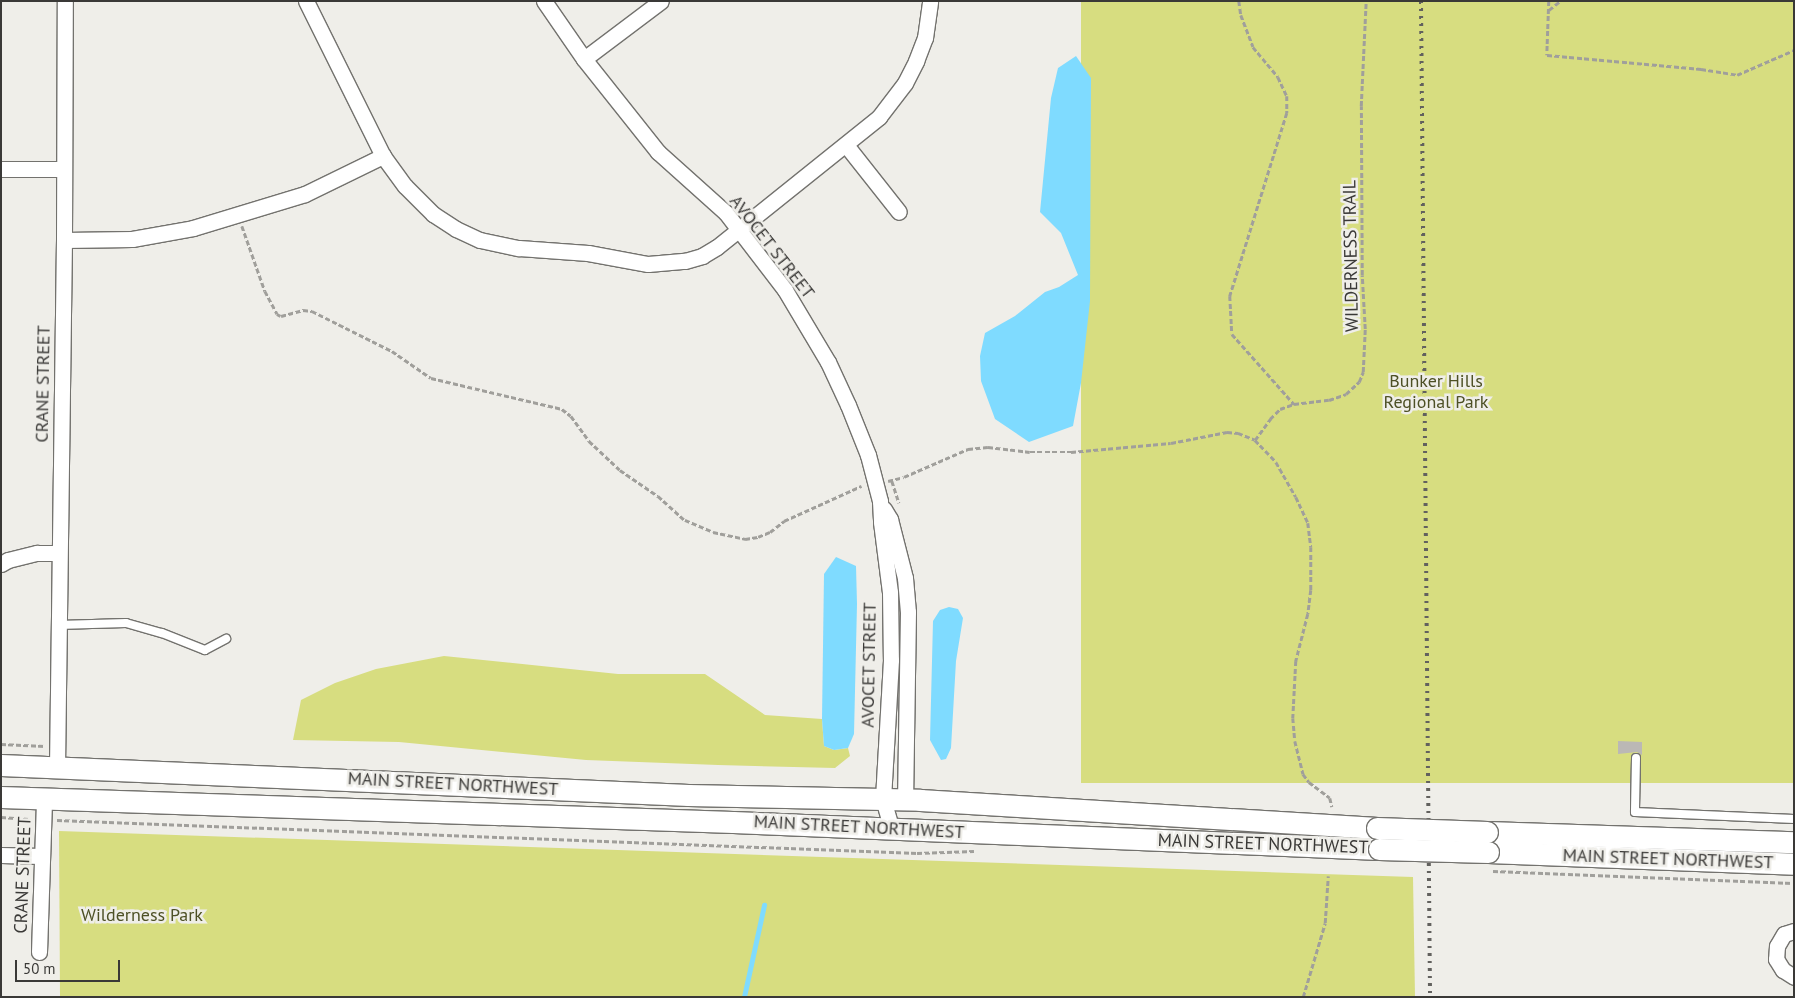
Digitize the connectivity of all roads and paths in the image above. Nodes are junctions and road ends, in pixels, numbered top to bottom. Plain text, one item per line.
1 (65, 1) edge
2 (306, 1) edge
3 (544, 1) edge
4 (661, 1) edge
5 (930, 1) edge
6 (1239, 1) edge
7 (1366, 1) edge
8 (1549, 1) edge
9 (1560, 1) edge
10 (1549, 10) junction
11 (1794, 50) edge
12 (584, 59) junction
13 (846, 145) junction
14 (383, 156) junction
15 (1, 169) edge
16 (64, 169) junction
17 (899, 212) dead end
18 (238, 214) junction
19 (740, 230) junction
20 (64, 240) junction
21 (1294, 404) junction
22 (1255, 440) junction
23 (876, 483) junction
24 (880, 501) junction
25 (59, 553) junction
26 (1, 564) edge
27 (58, 625) junction
28 (226, 639) dead end
29 (1, 744) edge
30 (57, 744) junction
31 (1636, 758) dead end
32 (1, 765) edge
33 (57, 767) junction
34 (1, 797) edge
35 (891, 803) junction
36 (1332, 807) dead end
37 (43, 809) junction
38 (1, 818) edge
39 (1794, 819) edge
40 (733, 822) junction
41 (892, 830) junction
42 (1378, 839) junction
43 (1794, 842) edge
44 (982, 852) dead end
45 (1489, 852) junction
46 (1, 855) edge
47 (41, 856) junction
48 (1794, 864) edge
49 (1328, 876) dead end
50 (1794, 884) edge
51 (1794, 931) edge
52 (39, 952) dead end
53 (1794, 977) edge
54 (1303, 997) edge

1 - 16 street, CRANE STREET
2 - 14 street
3 - 12 street, AVOCET STREET
4 - 12 street
5 - 13 street
6 - 21 path
7 - 21 path, WILDERNESS TRAIL
8 - 10 path
9 - 10 path
10 - 11 path
12 - 19 street, AVOCET STREET
13 - 17 street
13 - 19 street
14 - 18 street
14 - 19 street
15 - 16 street
16 - 20 street, CRANE STREET
18 - 20 street
18 - 23 path
19 - 23 street, AVOCET STREET
20 - 25 street, CRANE STREET
21 - 22 path, WILDERNESS TRAIL
22 - 23 path
22 - 36 path
23 - 24 street, AVOCET STREET
24 - 35 street, AVOCET STREET
24 - 35 street, AVOCET STREET
25 - 26 street
25 - 27 street, CRANE STREET
27 - 28 lane
27 - 30 street, CRANE STREET
29 - 30 path
30 - 33 street, CRANE STREET
31 - 39 lane
32 - 33 main road, MAIN STREET NORTHWEST
33 - 35 main road, MAIN STREET NORTHWEST
34 - 37 main road, MAIN STREET NORTHWEST
35 - 40 main road, MAIN STREET NORTHWEST
35 - 41 street, AVOCET STREET
35 - 42 main road, MAIN STREET NORTHWEST
37 - 38 path
37 - 40 main road, MAIN STREET NORTHWEST
37 - 44 path
37 - 47 street, CRANE STREET
40 - 41 main road, MAIN STREET NORTHWEST
41 - 42 main road, MAIN STREET NORTHWEST
42 - 45 main road, MAIN STREET NORTHWEST, bridge
43 - 45 main road, MAIN STREET NORTHWEST
45 - 48 main road, MAIN STREET NORTHWEST
45 - 50 path
46 - 47 street
47 - 52 street, CRANE STREET
49 - 54 path
51 - 53 street

